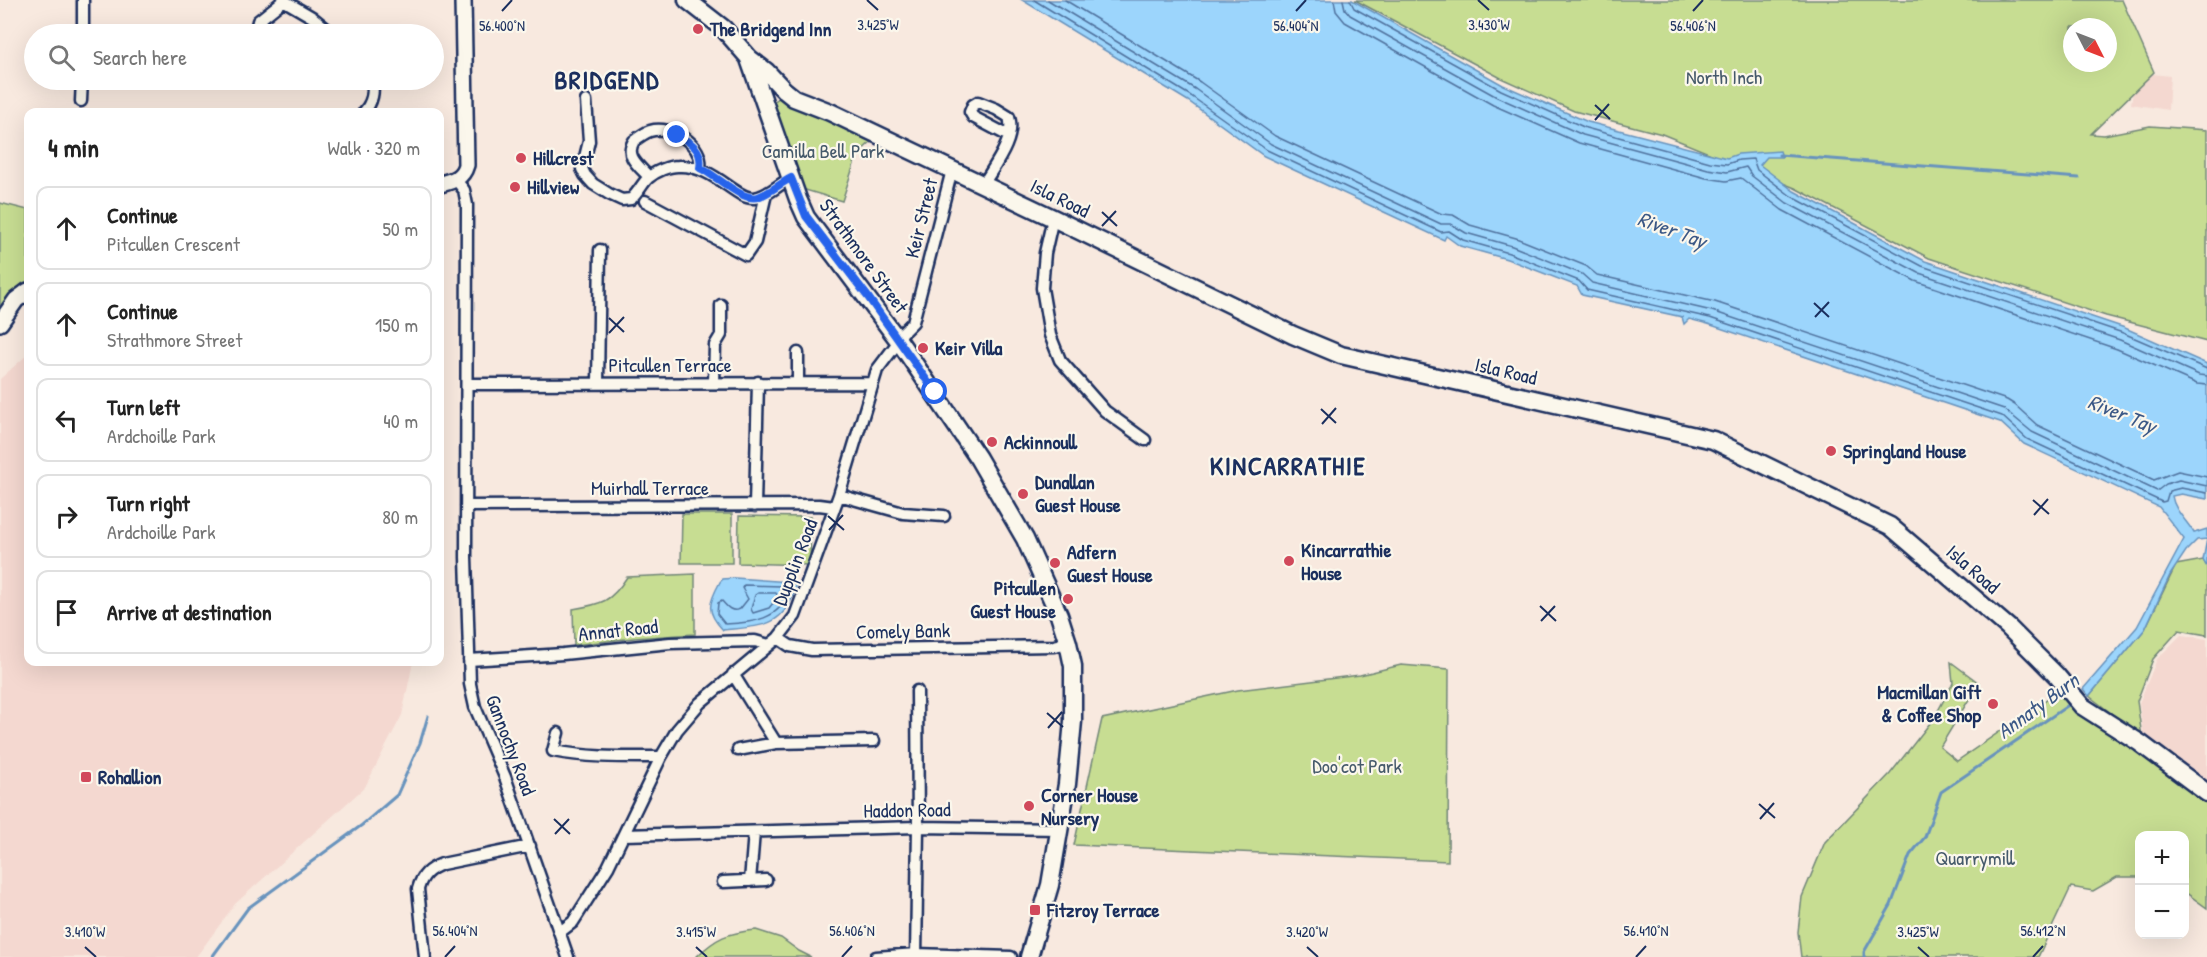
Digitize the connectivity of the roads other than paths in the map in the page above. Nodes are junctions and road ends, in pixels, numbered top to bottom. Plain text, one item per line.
1 (84, 0) edge
2 (283, 0) edge
3 (463, 0) edge
4 (687, 0) edge
5 (83, 24) edge
6 (257, 24) edge
7 (321, 24) edge
8 (748, 58) junction
9 (82, 90) edge
10 (374, 90) edge
11 (81, 101) dead end
12 (586, 101) dead end
13 (367, 108) edge
14 (1009, 135) dead end
15 (700, 168) junction
16 (952, 170) junction
17 (649, 177) junction
18 (791, 178) junction
19 (456, 180) junction
20 (444, 183) edge
21 (983, 185) junction
22 (766, 194) junction
23 (645, 201) dead end
24 (1053, 218) junction
25 (600, 250) dead end
26 (24, 294) edge
27 (721, 305) dead end
28 (0, 323) edge
29 (899, 340) junction
30 (798, 353) dead end
31 (758, 382) junction
32 (798, 382) junction
33 (598, 383) junction
34 (714, 383) junction
35 (873, 383) junction
36 (468, 384) junction
37 (1145, 440) dead end
38 (839, 495) junction
39 (466, 506) junction
40 (755, 506) junction
41 (834, 507) junction
42 (944, 516) dead end
43 (773, 641) junction
44 (1068, 643) junction
45 (470, 660) junction
46 (733, 674) junction
47 (917, 691) dead end
48 (558, 733) dead end
49 (873, 741) dead end
50 (776, 743) junction
51 (738, 750) dead end
52 (662, 757) junction
53 (2207, 793) edge
54 (918, 827) junction
55 (1060, 830) junction
56 (754, 832) junction
57 (624, 835) junction
58 (530, 846) junction
59 (750, 880) junction
60 (766, 880) dead end
61 (723, 882) dead end
62 (560, 933) junction
63 (916, 956) edge
64 (425, 957) edge
65 (568, 957) edge
66 (876, 957) edge
67 (1011, 957) edge
68 (1029, 957) edge

1 - 5 street
2 - 6 street
2 - 7 street
3 - 19 street
4 - 8 main road
8 - 16 main road, Isla Road
8 - 18 main road, Strathmore Street
9 - 11 street
10 - 13 street
12 - 17 street
14 - 21 street
15 - 17 street
15 - 17 street
15 - 22 street
16 - 21 main road, Isla Road
16 - 29 street, Keir Street
18 - 22 street
18 - 29 main road, Strathmore Street
19 - 20 street
19 - 36 street, Gannochy Road
21 - 24 main road, Isla Road
22 - 23 street
24 - 37 street
24 - 53 main road, Isla Road
25 - 33 street
26 - 28 street
27 - 34 street
29 - 35 street, Dupplin Road
29 - 44 main road, Strathmore Street
30 - 32 street
31 - 32 street, Pitcullen Terrace
31 - 34 street, Pitcullen Terrace
31 - 40 street
32 - 35 street, Pitcullen Terrace
33 - 34 street, Pitcullen Terrace
33 - 36 street, Pitcullen Terrace
35 - 38 street, Dupplin Road
36 - 39 street, Gannochy Road
38 - 41 street, Dupplin Road
38 - 42 street
39 - 40 street, Muirhall Terrace
39 - 45 street, Gannochy Road
40 - 41 street, Muirhall Terrace
41 - 43 street, Dupplin Road
43 - 44 street, Comely Bank
43 - 45 street, Annat Road
43 - 46 street, Dupplin Road
44 - 55 main road, Strathmore Street
45 - 58 street, Gannochy Road
46 - 50 street
46 - 52 street, Dupplin Road
47 - 54 street
48 - 52 street
49 - 50 street
50 - 51 street
52 - 57 street, Dupplin Road
54 - 55 street, Haddon Road
54 - 56 street, Haddon Road
54 - 63 street
55 - 68 main road
56 - 57 street, Haddon Road
56 - 59 street
57 - 62 street, Dupplin Road
58 - 62 street, Gannochy Road
58 - 64 street
59 - 60 street
59 - 61 street
62 - 65 street, Gannochy Road
63 - 66 street
63 - 67 street

